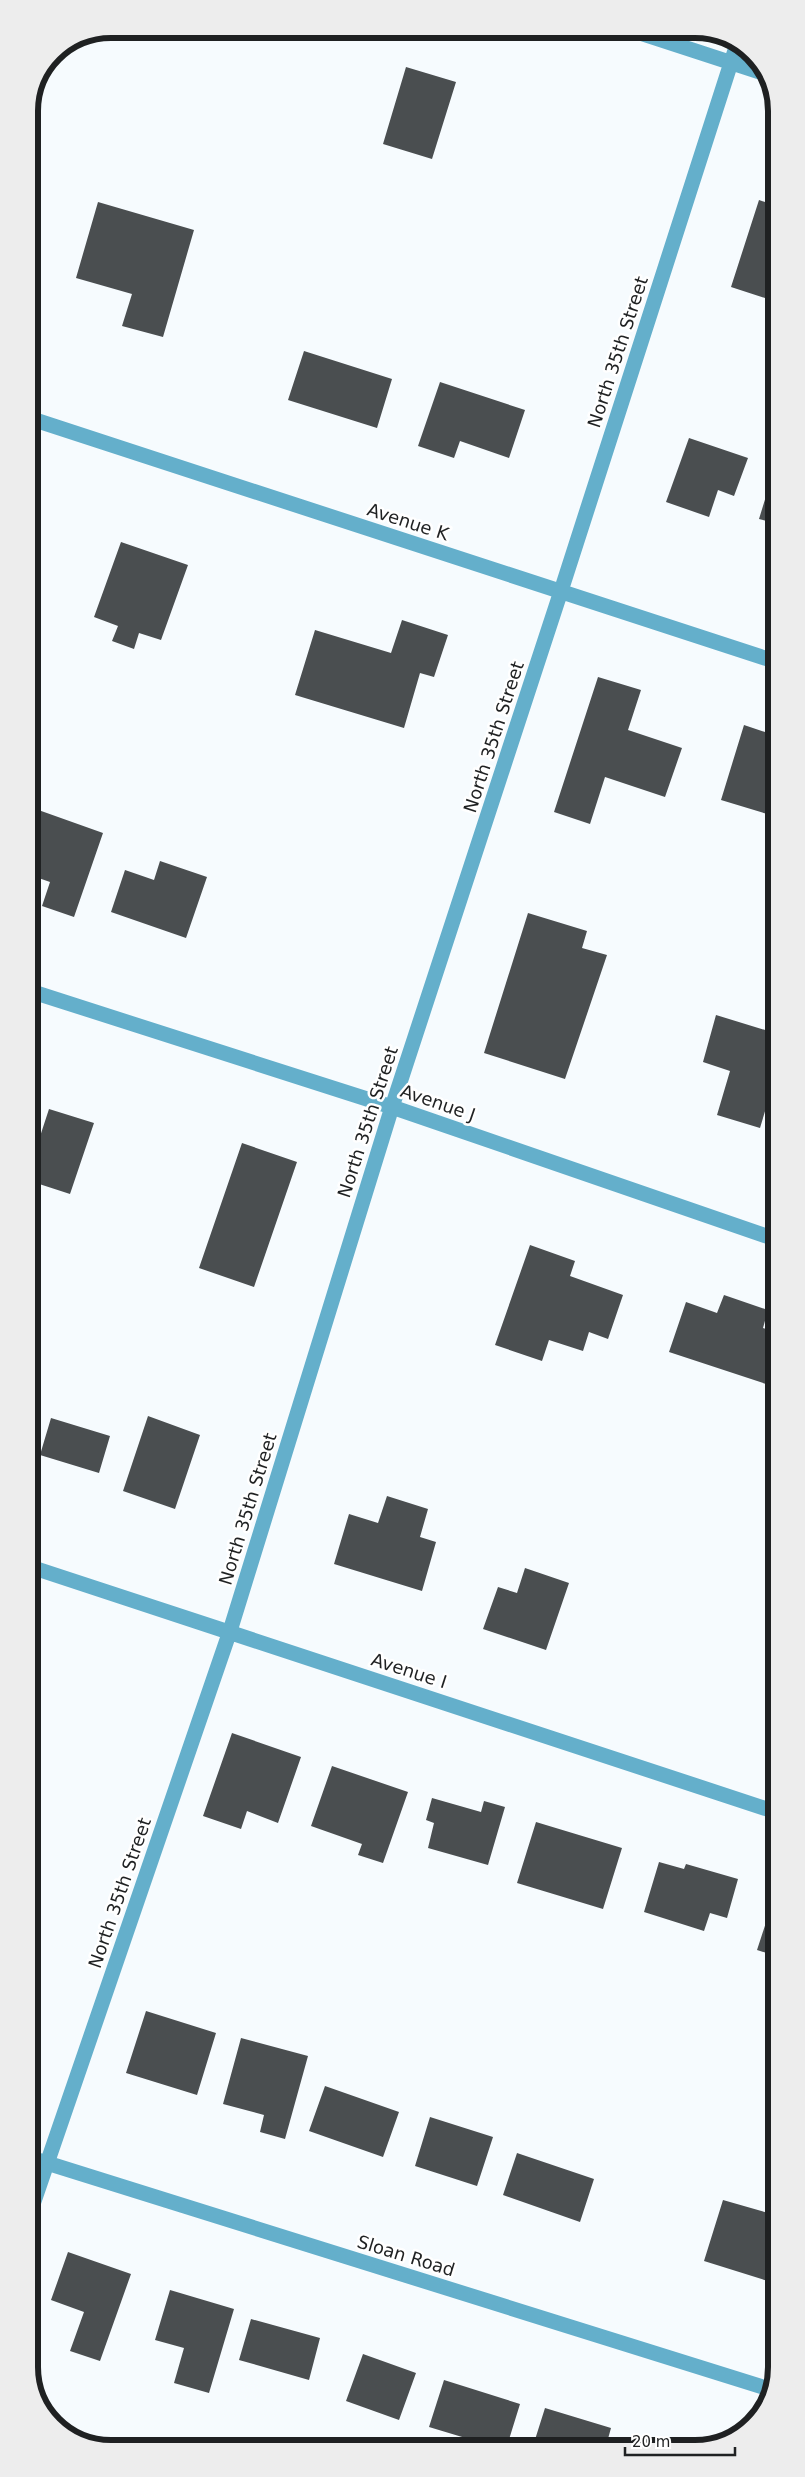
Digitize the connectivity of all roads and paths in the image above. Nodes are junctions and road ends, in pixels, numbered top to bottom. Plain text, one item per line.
1 (656, 38) edge
2 (735, 50) edge
3 (730, 62) junction
4 (755, 70) edge
5 (38, 421) edge
6 (561, 591) junction
7 (768, 659) edge
8 (38, 994) edge
9 (392, 1107) junction
10 (768, 1237) edge
11 (38, 1571) edge
12 (230, 1631) junction
13 (768, 1809) edge
14 (38, 2161) edge
15 (47, 2164) junction
16 (38, 2190) edge
17 (765, 2388) edge

1 - 3 street
2 - 3 street, North 35th Street
3 - 4 street
3 - 6 street, North 35th Street
5 - 6 street, Avenue K
6 - 7 street, Avenue K
6 - 9 street, North 35th Street
8 - 9 street, Avenue J
9 - 10 street, Avenue J
9 - 12 street, North 35th Street
11 - 12 street, Avenue I
12 - 13 street, Avenue I
12 - 15 street, North 35th Street
14 - 15 street, Sloan Road
15 - 16 street, North 35th Street
15 - 17 street, Sloan Road

